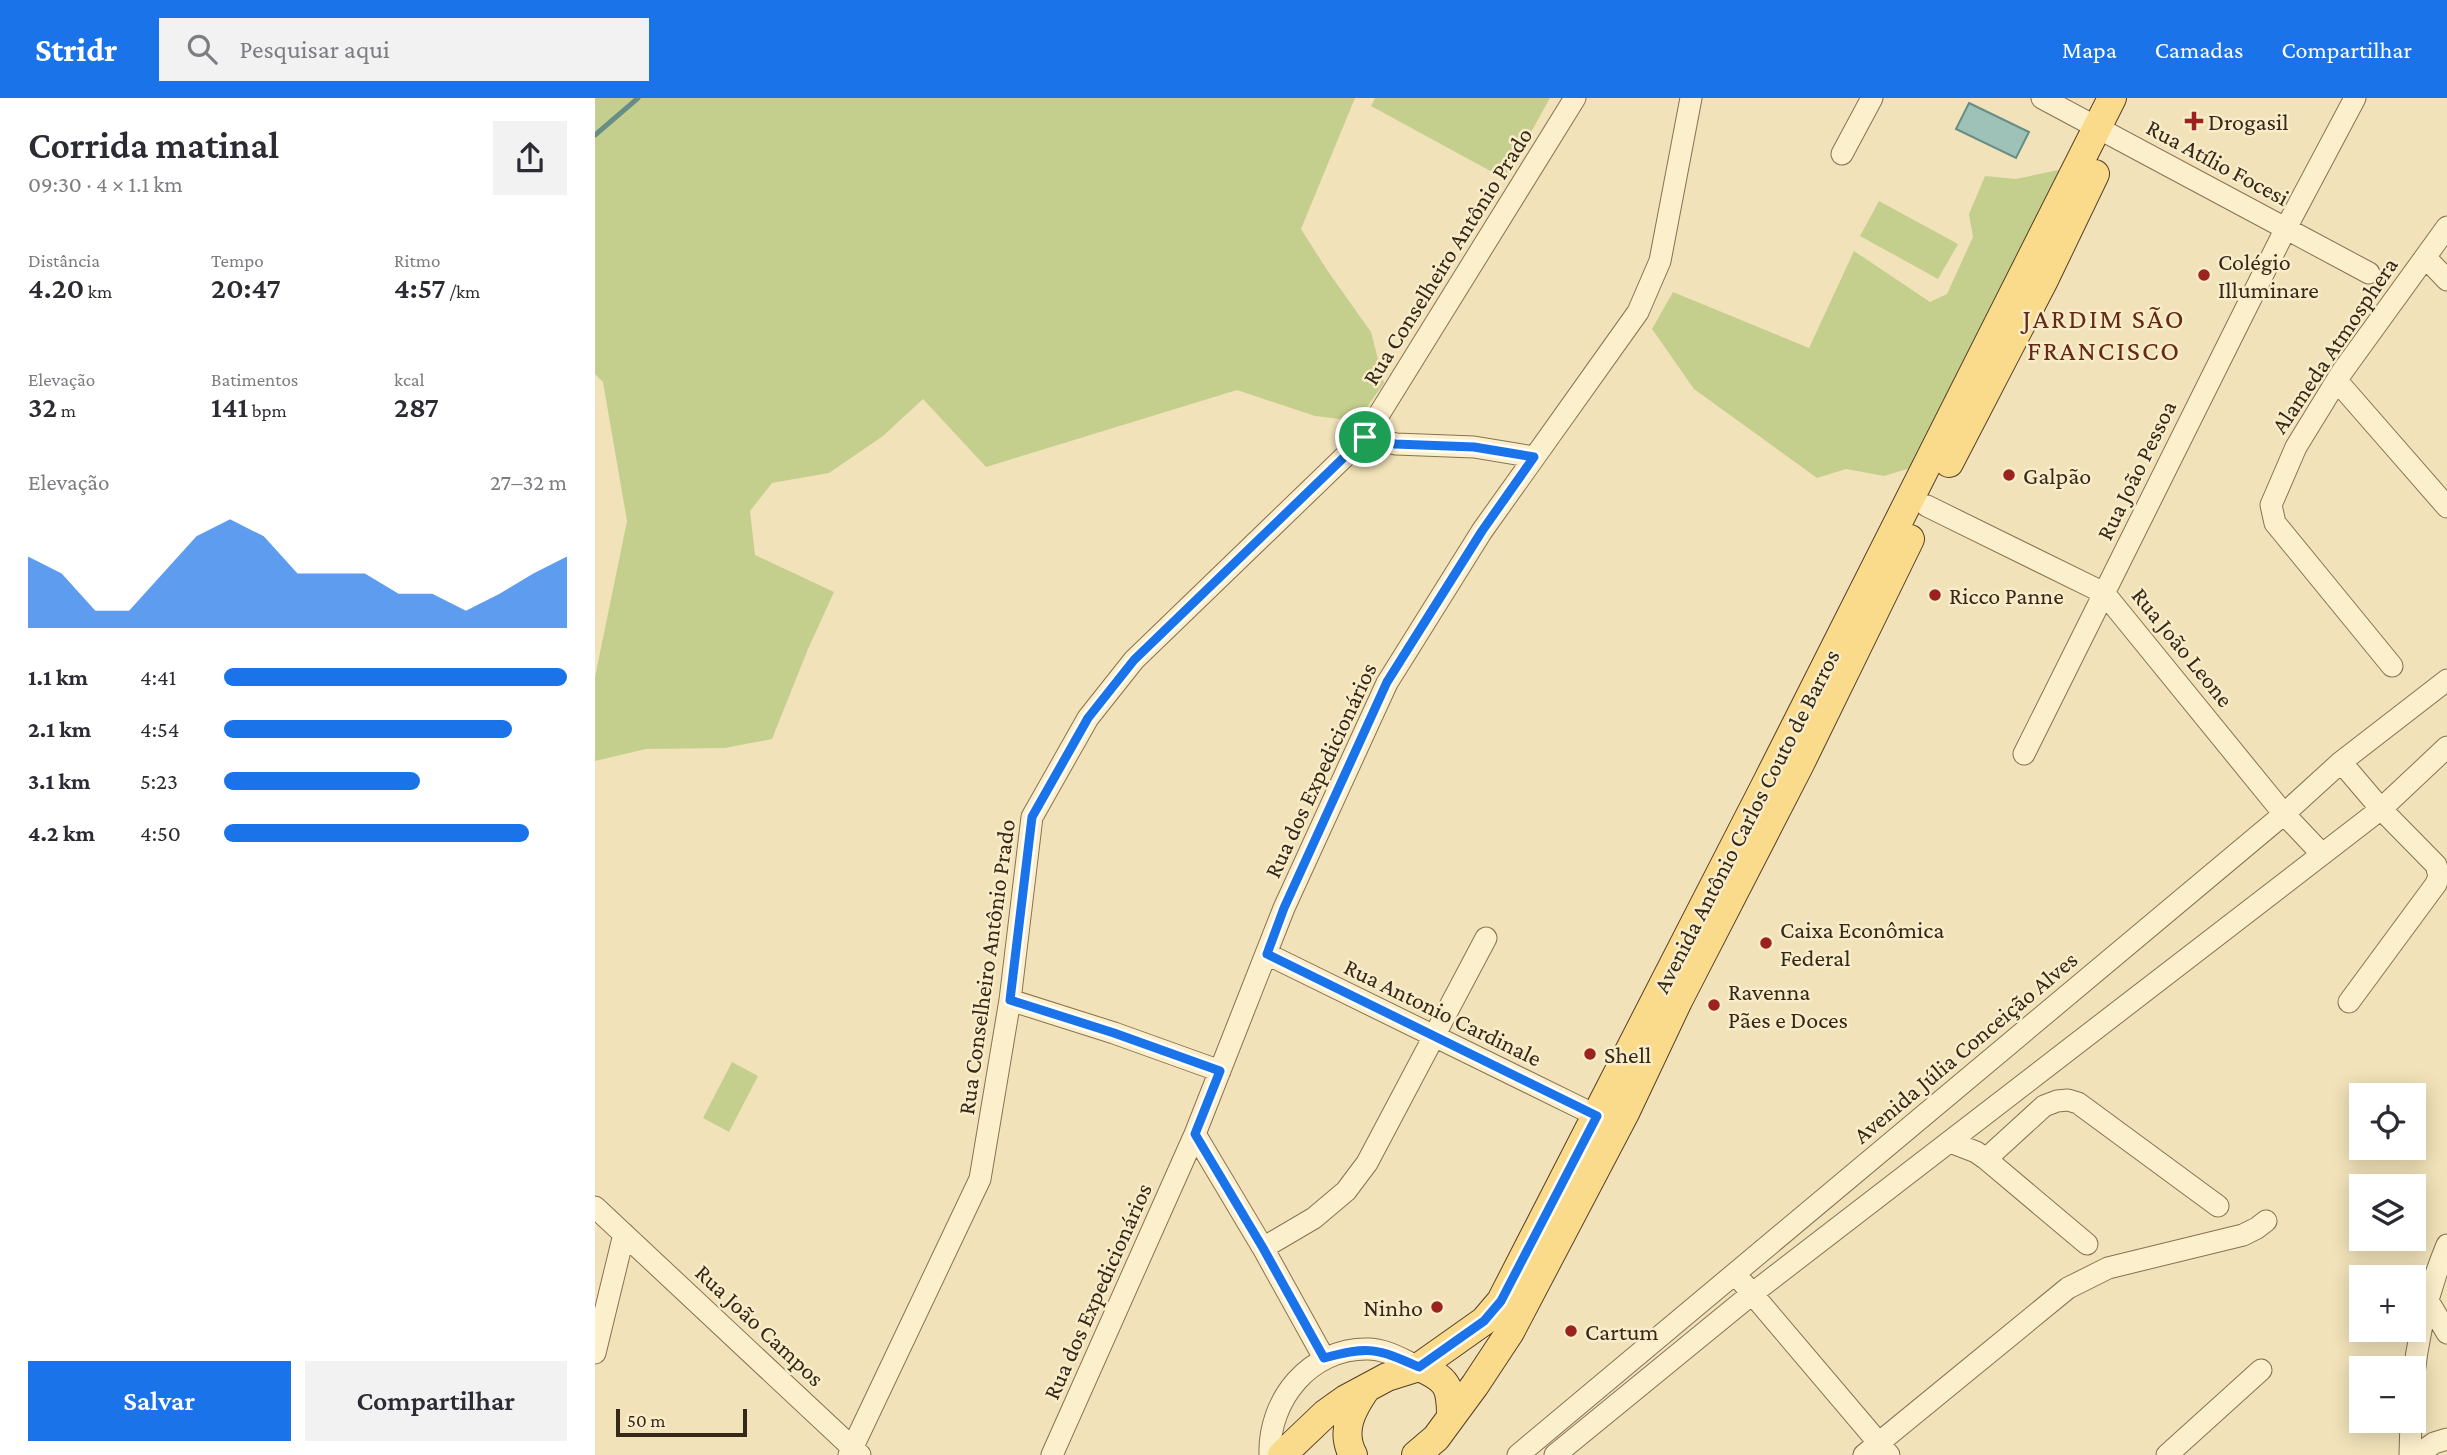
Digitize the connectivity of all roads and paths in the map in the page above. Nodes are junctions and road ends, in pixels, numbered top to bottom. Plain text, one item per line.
1 (1575, 98) edge
2 (1691, 98) edge
3 (1872, 98) edge
4 (2042, 98) edge
5 (2112, 98) edge
6 (2132, 98) edge
7 (2355, 98) edge
8 (2105, 131) junction
9 (1842, 154) dead end
10 (2447, 227) edge
11 (2286, 228) junction
12 (2425, 257) junction
13 (2369, 273) dead end
14 (2447, 280) edge
15 (2337, 381) junction
16 (1365, 437) junction
17 (1534, 457) junction
18 (1927, 506) junction
19 (2447, 507) edge
20 (2104, 593) junction
21 (2392, 666) dead end
22 (2447, 680) edge
23 (2447, 747) edge
24 (2024, 754) dead end
25 (2341, 762) junction
26 (2381, 808) junction
27 (2284, 814) junction
28 (2321, 853) junction
29 (1486, 938) dead end
30 (1267, 954) junction
31 (1010, 1000) junction
32 (2349, 1003) dead end
33 (1434, 1038) junction
34 (1220, 1071) junction
35 (1597, 1116) junction
36 (1195, 1134) junction
37 (1950, 1142) junction
38 (1986, 1159) junction
39 (2218, 1206) dead end
40 (595, 1207) edge
41 (2266, 1221) dead end
42 (624, 1234) junction
43 (2087, 1244) dead end
44 (2447, 1245) edge
45 (1263, 1248) junction
46 (1735, 1273) junction
47 (1753, 1293) junction
48 (2427, 1299) junction
49 (2447, 1333) edge
50 (595, 1353) edge
51 (2415, 1356) edge
52 (1324, 1358) junction
53 (1419, 1367) junction
54 (2261, 1370) dead end
55 (1367, 1386) junction
56 (1451, 1416) junction
57 (1555, 1424) junction
58 (2411, 1433) edge
59 (2447, 1439) edge
60 (1877, 1451) edge
61 (1563, 1452) edge
62 (854, 1453) edge
63 (1052, 1455) edge
64 (1270, 1455) edge
65 (1282, 1455) edge
66 (1353, 1455) edge
67 (1416, 1455) edge
68 (1518, 1455) edge
69 (2167, 1455) edge
70 (2410, 1455) edge
71 (2417, 1455) edge

1 - 16 street, Rua Conselheiro Antônio Prado
2 - 17 street, Rua dos Expedicionários
3 - 9 street
4 - 8 street, Rua Atílio Focesi
5 - 8 main road, Avenida Antônio Carlos Couto de Barros
6 - 8 main road, Avenida Antônio Carlos Couto de Barros
7 - 11 street, Rua João Pessoa
8 - 11 street, Rua Atílio Focesi
8 - 18 main road, Avenida Antônio Carlos Couto de Barros
8 - 35 main road, Avenida Antônio Carlos Couto de Barros
10 - 12 street, Alameda Atmosphera
11 - 13 street, Rua Atílio Focesi
11 - 20 street, Rua João Pessoa
12 - 14 street
12 - 15 street, Alameda Atmosphera
15 - 19 street
15 - 21 street, Alameda Atmosphera
16 - 17 street
16 - 31 street, Rua Conselheiro Antônio Prado
17 - 30 street, Rua dos Expedicionários
18 - 20 street, Rua João Leone
18 - 56 main road, Avenida Antônio Carlos Couto de Barros
20 - 24 street, Rua João Pessoa
20 - 27 street, Rua João Leone
22 - 25 street, Avenida Júlia Conceição Alves
23 - 26 street
25 - 26 street
25 - 27 street, Avenida Júlia Conceição Alves
26 - 28 street
26 - 32 street
27 - 28 street, Rua João Leone
27 - 46 street, Avenida Júlia Conceição Alves
28 - 37 street
29 - 33 street
30 - 33 street, Rua Antonio Cardinale
30 - 34 street, Rua dos Expedicionários
31 - 34 street
31 - 62 street, Rua Conselheiro Antônio Prado
33 - 35 street, Rua Antonio Cardinale
33 - 45 street
34 - 36 street, Rua dos Expedicionários
35 - 53 main road, Avenida Antônio Carlos Couto de Barros
36 - 45 street
36 - 63 street, Rua dos Expedicionários
37 - 38 street
37 - 47 street
38 - 39 street
38 - 43 street
40 - 42 street, Rua João Campos
41 - 60 street
42 - 50 street
42 - 62 street, Rua João Campos
44 - 48 street
45 - 52 street
46 - 47 street
46 - 57 street, Avenida Júlia Conceição Alves
47 - 60 street
47 - 61 street
48 - 49 street
48 - 51 street
52 - 53 street
52 - 64 street
53 - 55 main road, Avenida Antônio Carlos Couto de Barros
53 - 56 main road
54 - 69 street
55 - 65 main road, Avenida Antônio Carlos Couto de Barros
55 - 66 main road
56 - 67 main road, Avenida Antônio Carlos Couto de Barros
57 - 61 street
57 - 68 street, Avenida Júlia Conceição Alves
58 - 70 street
59 - 71 street

